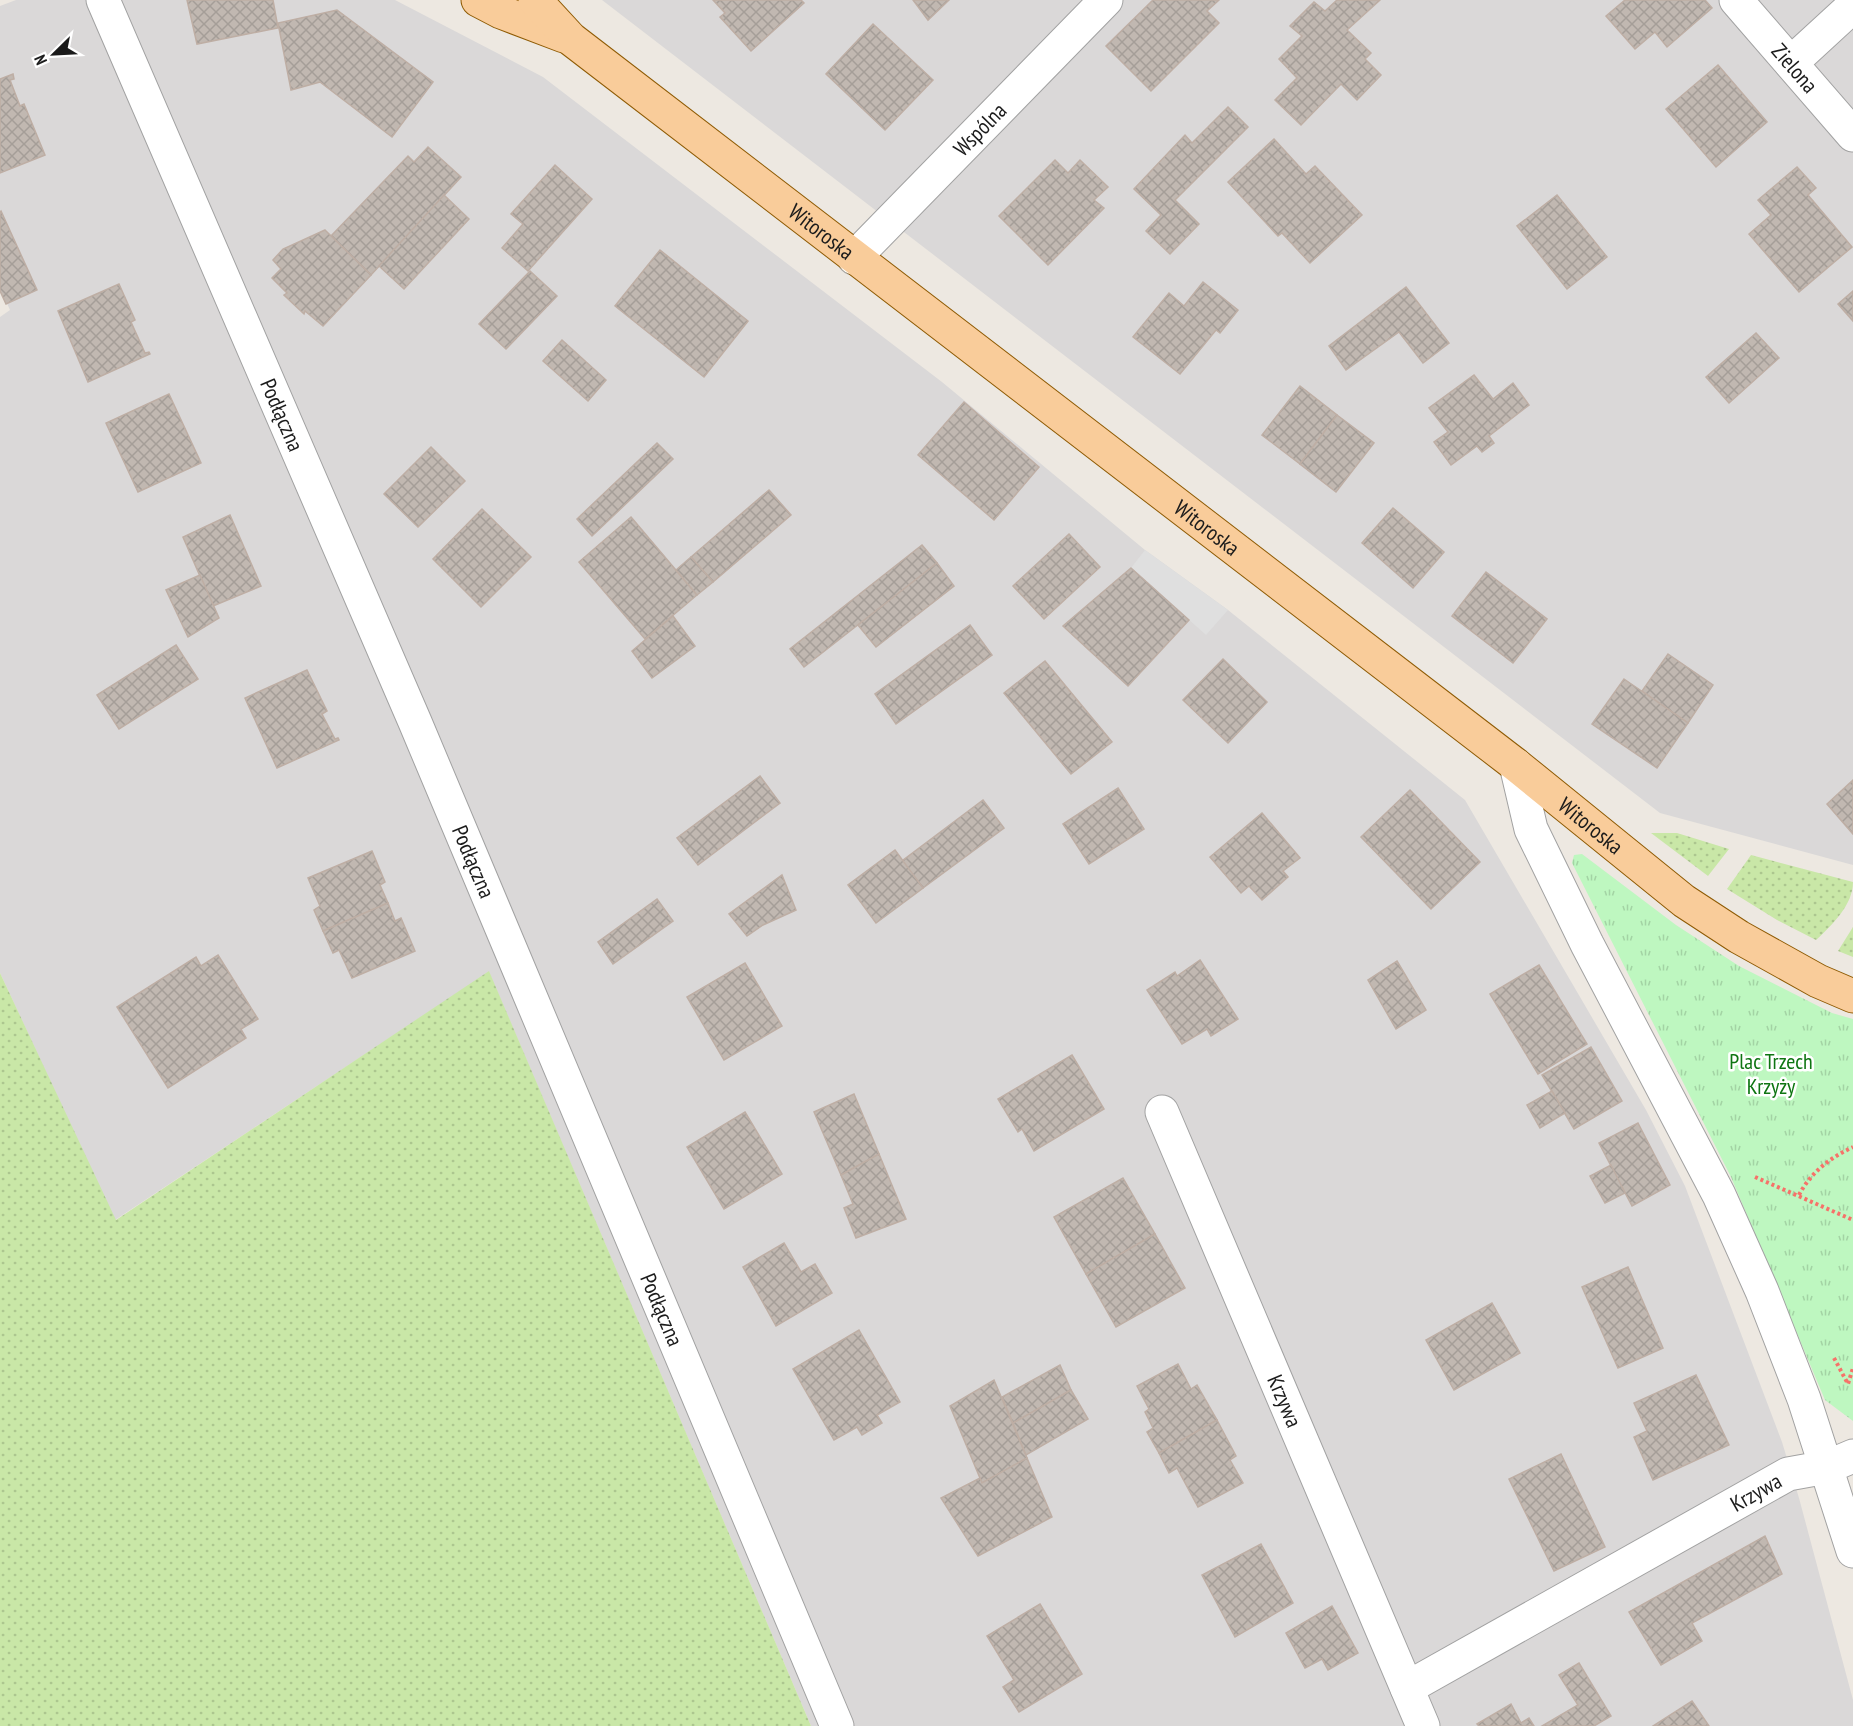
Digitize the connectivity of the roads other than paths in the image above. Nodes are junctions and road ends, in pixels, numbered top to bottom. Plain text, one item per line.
1 (103, 0) edge
2 (478, 0) edge
3 (535, 0) edge
4 (1106, 0) edge
5 (1736, 0) edge
6 (1853, 6) edge
7 (571, 39) junction
8 (1791, 63) junction
9 (1853, 135) edge
10 (854, 258) junction
11 (1516, 765) junction
12 (1853, 996) edge
13 (1162, 1113) dead end
14 (1840, 1461) edge
15 (1853, 1551) edge
16 (1407, 1688) junction
17 (837, 1726) edge
18 (1423, 1726) edge

1 - 17 street, Podłączna
2 - 7 main road, Witoroska
3 - 7 main road, Witoroska
4 - 10 street, Wspólna
5 - 8 street, Zielona
6 - 8 street
7 - 10 main road, Witoroska
8 - 9 street, Zielona
10 - 11 main road, Witoroska
11 - 12 main road, Witoroska
11 - 14 street
13 - 16 street, Krzywa
14 - 15 street
14 - 16 street, Krzywa
16 - 18 street, Krzywa

